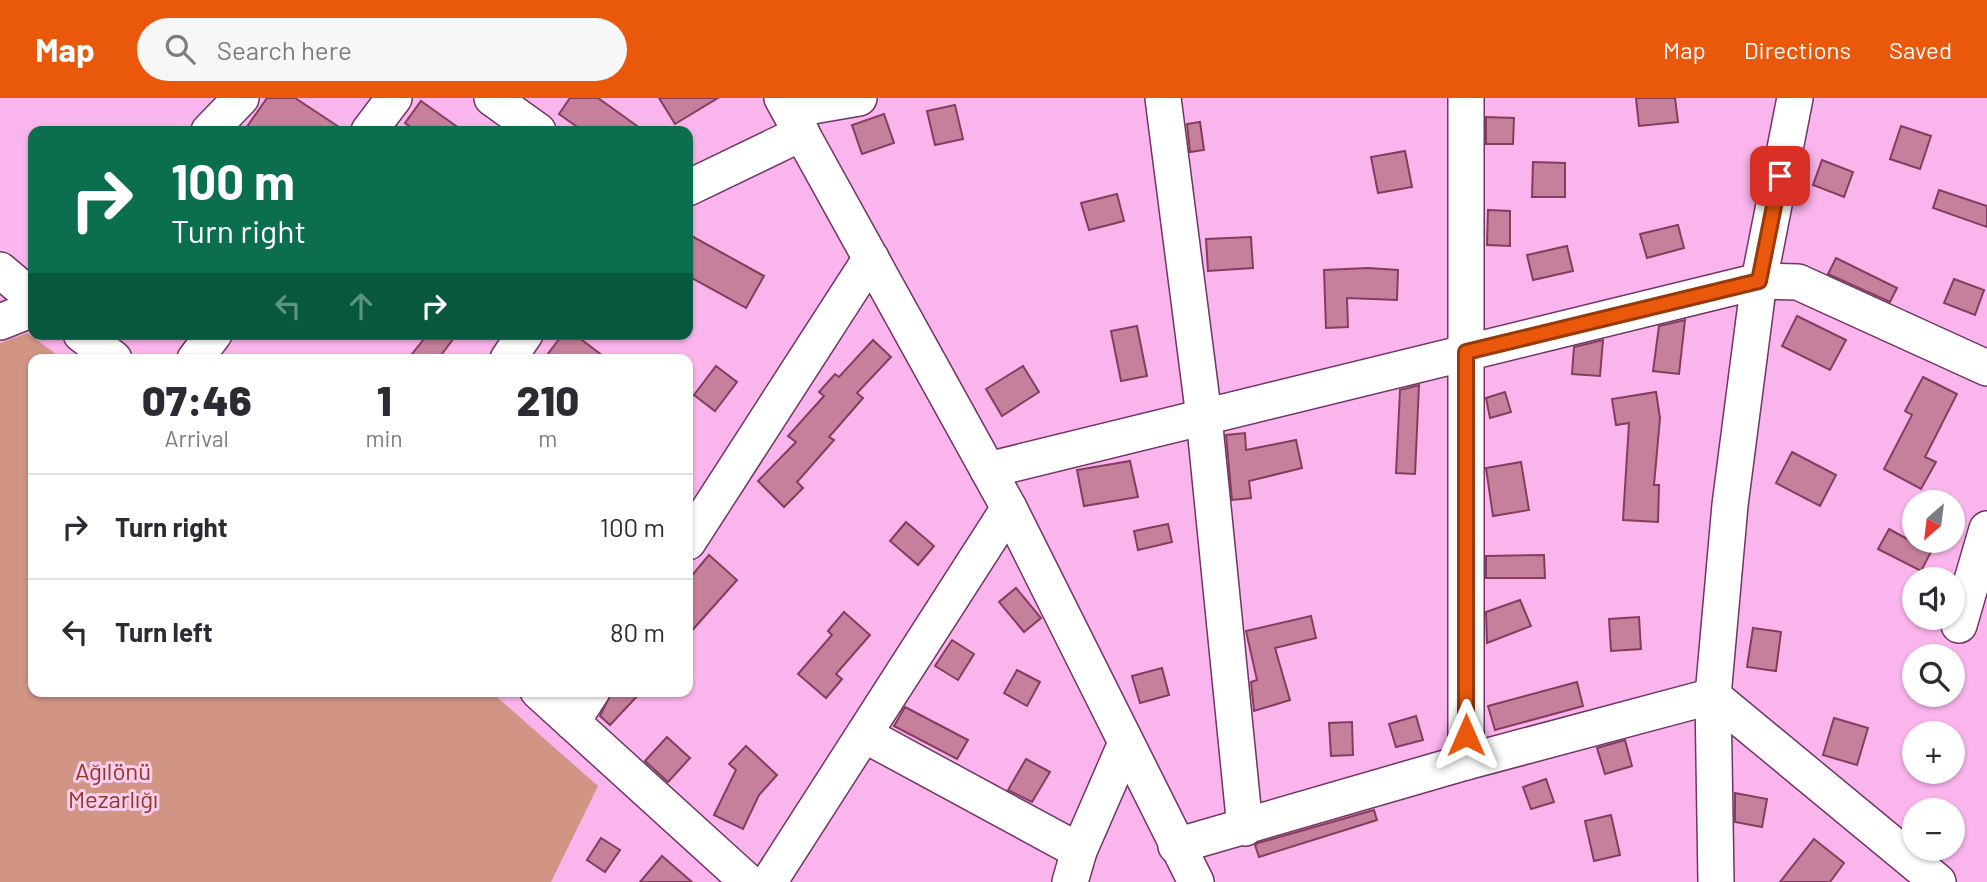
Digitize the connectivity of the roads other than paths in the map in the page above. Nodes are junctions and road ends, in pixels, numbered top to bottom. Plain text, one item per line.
1 (241, 98) edge
2 (394, 98) edge
3 (492, 98) edge
4 (859, 98) edge
5 (1163, 98) edge
6 (1465, 98) edge
7 (1795, 98) edge
8 (791, 114) edge
9 (214, 126) edge
10 (373, 126) edge
11 (531, 126) edge
12 (693, 184) edge
13 (871, 258) junction
14 (0, 270) edge
15 (1759, 281) junction
16 (28, 294) edge
17 (28, 311) edge
18 (0, 322) edge
19 (89, 340) edge
20 (209, 340) edge
21 (1466, 352) junction
22 (107, 354) edge
23 (199, 354) edge
24 (1987, 368) edge
25 (1204, 417) junction
26 (988, 470) junction
27 (1009, 508) junction
28 (1987, 529) edge
29 (693, 534) edge
30 (1965, 604) edge
31 (1713, 696) junction
32 (545, 697) edge
33 (588, 697) edge
34 (572, 722) junction
35 (865, 735) junction
36 (1126, 743) junction
37 (1466, 762) junction
38 (1245, 828) junction
39 (1176, 846) junction
40 (1075, 867) edge
41 (748, 882) edge
42 (769, 882) edge
43 (1196, 882) edge
44 (1716, 882) edge
45 (1938, 882) edge

1 - 9 street
2 - 10 street
3 - 11 street
4 - 8 street
5 - 25 street
6 - 21 street
7 - 15 street
8 - 12 street
8 - 13 street
13 - 26 street
13 - 29 street
14 - 16 street
15 - 21 street
15 - 24 street
15 - 31 street
17 - 18 street
19 - 22 street
20 - 23 street
21 - 25 street
21 - 37 street
25 - 26 street
25 - 38 street
26 - 27 street
27 - 35 street
27 - 36 street
28 - 30 street
31 - 37 street
31 - 44 street
31 - 45 street
32 - 34 street
33 - 34 street
34 - 41 street
35 - 40 street
35 - 42 street
36 - 39 street
36 - 40 street
37 - 38 street
38 - 39 street
39 - 43 street

